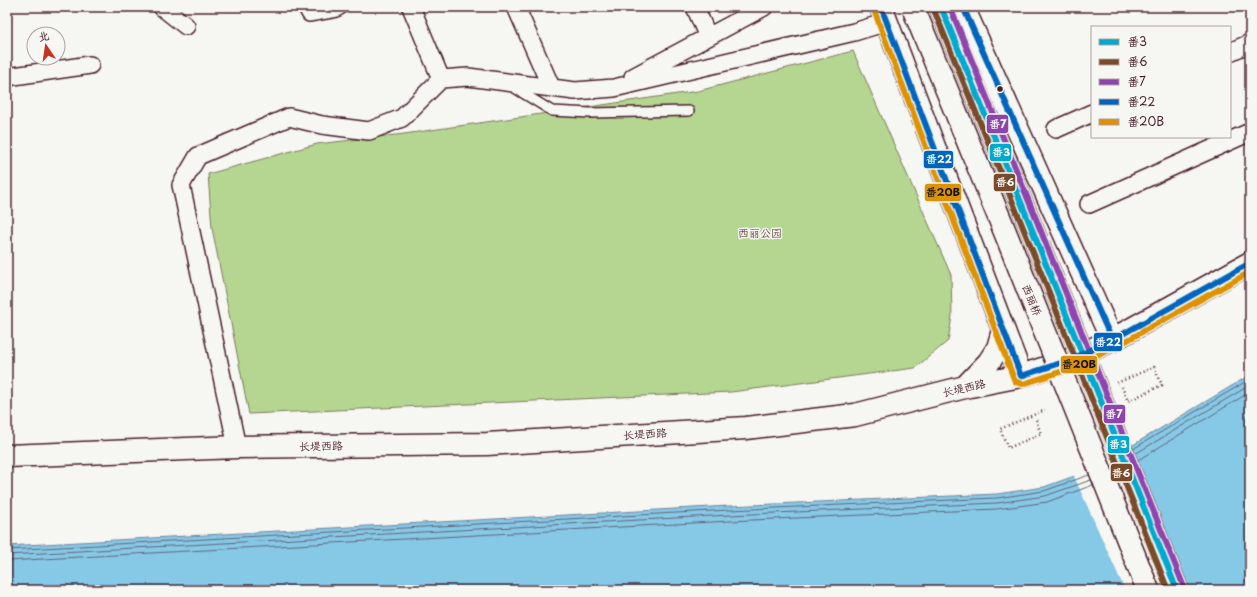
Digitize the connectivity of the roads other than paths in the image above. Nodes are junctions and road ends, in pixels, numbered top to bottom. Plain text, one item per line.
1 (162, 7) edge
2 (307, 7) edge
3 (338, 7) edge
4 (411, 7) edge
5 (516, 7) edge
6 (695, 7) edge
7 (764, 7) edge
8 (942, 7) edge
9 (963, 7) edge
10 (914, 8) edge
11 (884, 14) edge
12 (186, 26) dead end
13 (708, 37) junction
14 (1250, 43) edge
15 (1231, 52) edge
16 (90, 65) dead end
17 (7, 77) edge
18 (441, 79) junction
19 (505, 82) junction
20 (551, 88) junction
21 (614, 88) junction
22 (689, 111) dead end
23 (1091, 113) edge
24 (1056, 129) dead end
25 (1250, 132) edge
26 (1089, 204) dead end
27 (1250, 263) edge
28 (1003, 330) junction
29 (1112, 340) junction
30 (1021, 376) junction
31 (965, 387) junction
32 (237, 447) junction
33 (7, 456) edge
34 (1148, 590) edge
35 (1177, 590) edge

1 - 12 street
2 - 3 street
4 - 18 street
5 - 20 street
6 - 13 street
7 - 13 street
8 - 35 main road, bridge
9 - 29 main road
10 - 34 main road, 西丽桥, bridge
11 - 21 street
11 - 28 main road
13 - 21 street
14 - 15 street
16 - 17 street
18 - 19 street
18 - 32 street
19 - 20 street
19 - 22 lane
20 - 21 street
23 - 24 street
25 - 26 street
27 - 29 main road, 长堤西路
28 - 30 main road
28 - 31 main road
29 - 30 main road, 长堤西路
30 - 31 main road, 长堤西路
31 - 32 main road, 长堤西路
32 - 33 main road, 长堤西路

